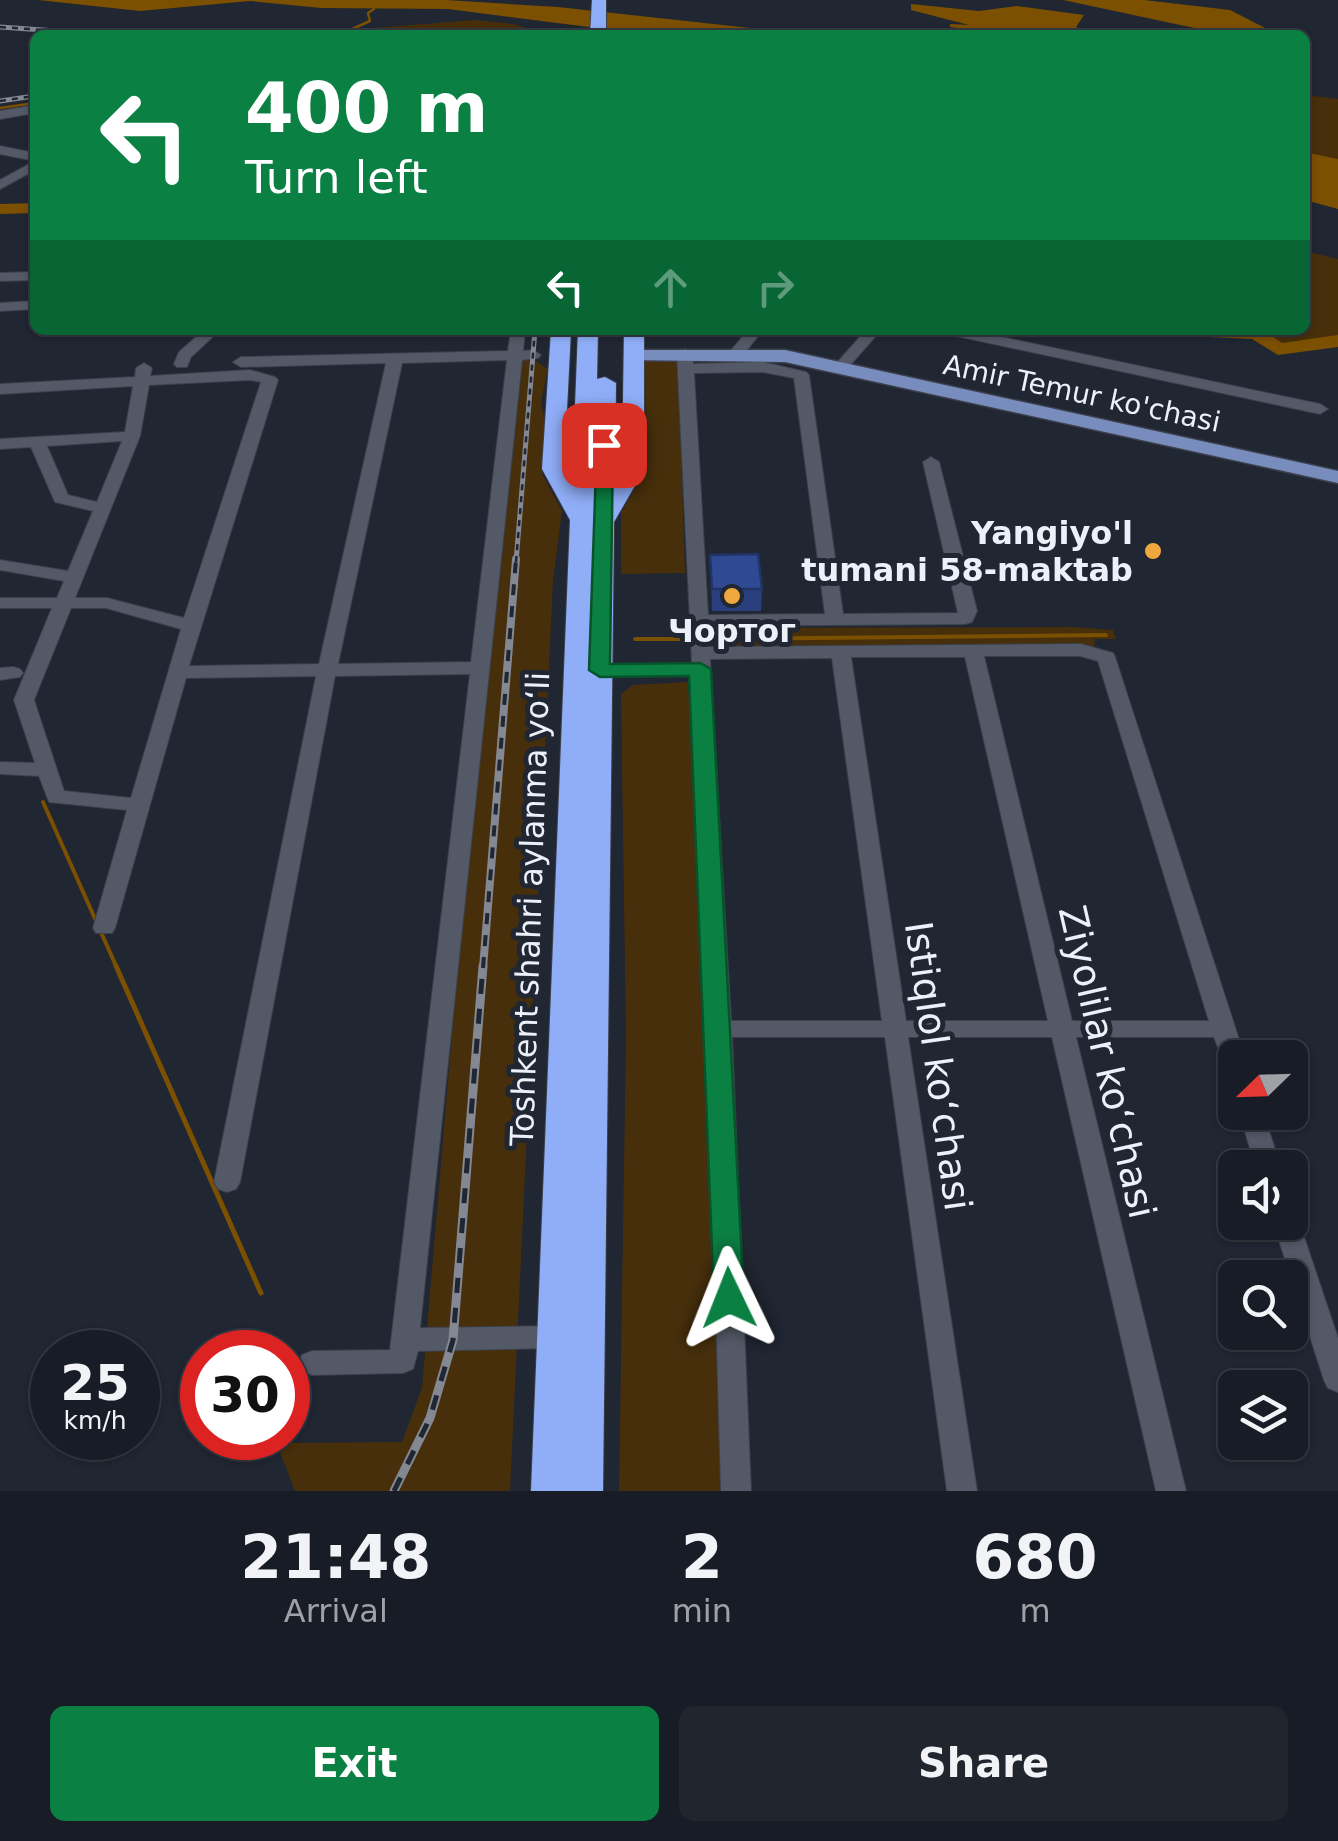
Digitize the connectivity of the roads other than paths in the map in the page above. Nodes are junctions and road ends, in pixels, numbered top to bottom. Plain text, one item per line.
1 (599, 0) edge
2 (612, 0) edge
3 (598, 30) edge
4 (611, 30) edge
5 (30, 111) edge
6 (0, 115) edge
7 (0, 150) edge
8 (30, 156) edge
9 (30, 169) edge
10 (0, 185) edge
11 (30, 276) edge
12 (0, 277) edge
13 (30, 305) edge
14 (0, 307) edge
15 (207, 335) edge
16 (519, 335) edge
17 (588, 335) edge
18 (606, 335) edge
19 (634, 335) edge
20 (752, 335) edge
21 (870, 335) edge
22 (971, 335) edge
23 (560, 336) edge
24 (737, 353) junction
25 (524, 356) junction
26 (634, 356) junction
27 (395, 358) junction
28 (686, 362) junction
29 (182, 364) junction
30 (840, 368) junction
31 (559, 370) junction
32 (143, 373) junction
33 (0, 377) edge
34 (0, 389) edge
35 (1320, 409) dead end
36 (132, 436) junction
37 (37, 442) junction
38 (0, 444) edge
39 (931, 462) dead end
40 (1338, 477) edge
41 (101, 508) junction
42 (592, 521) junction
43 (0, 565) edge
44 (71, 577) junction
45 (0, 603) edge
46 (60, 603) junction
47 (835, 620) junction
48 (699, 621) junction
49 (191, 626) junction
50 (973, 650) junction
51 (840, 652) junction
52 (700, 661) junction
53 (478, 668) junction
54 (327, 669) junction
55 (587, 671) junction
56 (177, 672) junction
57 (0, 768) edge
58 (47, 770) junction
59 (138, 805) junction
60 (104, 928) dead end
61 (720, 1028) junction
62 (895, 1028) junction
63 (1059, 1028) junction
64 (1224, 1030) junction
65 (1227, 1040) edge
66 (227, 1182) dead end
67 (1292, 1240) edge
68 (555, 1337) junction
69 (405, 1340) junction
70 (312, 1363) dead end
71 (1338, 1380) edge
72 (551, 1491) edge
73 (583, 1491) edge
74 (736, 1491) edge
75 (962, 1491) edge
76 (1171, 1491) edge

1 - 3 highway
2 - 4 highway
5 - 6 street
7 - 8 street
9 - 10 street
11 - 12 street
13 - 14 street
15 - 29 street
16 - 25 street
17 - 42 highway, Toshkent shahri aylanma yoʻli
18 - 42 highway, Toshkent shahri aylanma yoʻli
19 - 26 highway
20 - 24 street
21 - 30 street
22 - 35 street
23 - 25 street
23 - 31 highway
24 - 28 main road, Amir Temur ko'chasi
24 - 30 main road, Amir Temur ko'chasi
25 - 27 street
25 - 31 street
25 - 53 street
26 - 28 main road, Amir Temur ko'chasi
26 - 42 highway
27 - 29 street
27 - 54 street
28 - 47 street
28 - 48 street
29 - 32 street
30 - 40 main road, Amir Temur ko'chasi
31 - 42 highway
32 - 33 street
32 - 34 street
32 - 36 street
32 - 49 street
36 - 37 street
36 - 41 street
37 - 38 street
37 - 41 street
39 - 47 street
41 - 44 street
42 - 55 highway, Toshkent shahri aylanma yoʻli
43 - 44 street
44 - 46 street
45 - 46 street
46 - 49 street
46 - 58 street
47 - 48 street
48 - 52 street
49 - 56 street
50 - 51 street
50 - 63 street, Ziyolilar koʻchasi
50 - 64 street
51 - 52 street
51 - 62 street, Istiqlol koʻchasi
52 - 55 street
52 - 61 street
53 - 54 street
53 - 69 street
54 - 56 street
54 - 66 street
55 - 68 highway, Toshkent shahri aylanma yoʻli
55 - 73 highway, Toshkent shahri aylanma yoʻli
56 - 59 street
57 - 58 street
58 - 59 street
59 - 60 street
61 - 62 street
61 - 74 street
62 - 63 street
62 - 75 street, Istiqlol koʻchasi
63 - 64 street
63 - 76 street, Ziyolilar koʻchasi
64 - 65 street
67 - 71 street
68 - 69 street
68 - 72 highway, Toshkent shahri aylanma yoʻli
69 - 70 street

